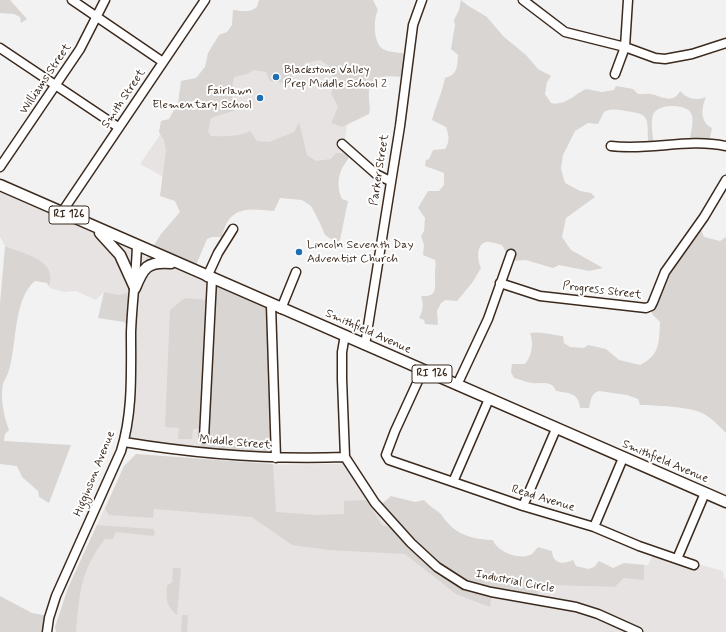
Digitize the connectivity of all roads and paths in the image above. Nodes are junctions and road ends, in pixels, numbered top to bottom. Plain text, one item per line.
1 (72, 0) edge
2 (105, 0) edge
3 (205, 0) edge
4 (422, 0) edge
5 (523, 0) edge
6 (627, 1) edge
7 (97, 19) junction
8 (726, 42) edge
9 (625, 47) junction
10 (0, 48) edge
11 (163, 62) junction
12 (615, 74) dead end
13 (55, 86) junction
14 (118, 127) junction
15 (342, 144) dead end
16 (611, 146) dead end
17 (726, 146) edge
18 (0, 167) edge
19 (726, 180) edge
20 (390, 181) junction
21 (0, 185) edge
22 (62, 212) junction
23 (93, 226) junction
24 (233, 229) dead end
25 (137, 246) junction
26 (511, 254) dead end
27 (176, 263) junction
28 (296, 272) dead end
29 (209, 278) junction
30 (500, 283) junction
31 (135, 288) junction
32 (271, 305) junction
33 (281, 308) junction
34 (345, 335) junction
35 (365, 345) junction
36 (423, 370) junction
37 (457, 385) junction
38 (488, 399) junction
39 (556, 429) junction
40 (204, 438) dead end
41 (124, 442) junction
42 (345, 457) junction
43 (276, 458) junction
44 (624, 458) junction
45 (453, 482) junction
46 (705, 494) junction
47 (726, 502) edge
48 (522, 506) junction
49 (594, 527) junction
50 (677, 559) junction
51 (694, 564) dead end
52 (47, 632) edge
53 (638, 632) edge

1 - 7 street
2 - 7 street, Williams Street
3 - 11 street, Smith Street
4 - 20 street, Parker Street
5 - 9 street
6 - 9 street
7 - 11 street
7 - 13 street, Williams Street
8 - 9 street
9 - 12 street
10 - 13 street
11 - 14 street, Smith Street
13 - 14 street
13 - 18 street, Williams Street
14 - 22 street, Smith Street
15 - 20 street
16 - 17 street
19 - 30 street, Progress Street
20 - 35 street, Parker Street
21 - 22 main road, Smithfield Avenue / RI 126
22 - 23 main road, Smithfield Avenue / RI 126
23 - 25 main road, Smithfield Avenue / RI 126
23 - 31 main road
24 - 29 street
25 - 27 main road, Smithfield Avenue / RI 126
25 - 31 street, Higginson Avenue
26 - 30 street
27 - 29 main road, Smithfield Avenue / RI 126
27 - 31 main road
28 - 33 street
29 - 32 main road, Smithfield Avenue / RI 126
29 - 40 street
30 - 37 street
31 - 41 street, Higginson Avenue
32 - 33 main road, Smithfield Avenue / RI 126
32 - 43 street
33 - 34 main road, Smithfield Avenue / RI 126
34 - 35 main road, Smithfield Avenue / RI 126
34 - 42 street
35 - 36 main road, Smithfield Avenue / RI 126
36 - 37 main road, Smithfield Avenue / RI 126
36 - 45 street, Read Avenue
37 - 38 main road, Smithfield Avenue / RI 126
38 - 39 main road, Smithfield Avenue / RI 126
38 - 45 street
39 - 44 main road, Smithfield Avenue / RI 126
39 - 48 street
41 - 43 street, Middle Street
41 - 52 street, Higginson Avenue
42 - 43 street, Middle Street
42 - 53 street, Industrial Circle
44 - 46 main road, Smithfield Avenue / RI 126
44 - 49 street
45 - 48 street, Read Avenue
46 - 47 main road, Smithfield Avenue / RI 126
46 - 50 street
48 - 49 street, Read Avenue
49 - 50 street, Read Avenue
50 - 51 street, Read Avenue

